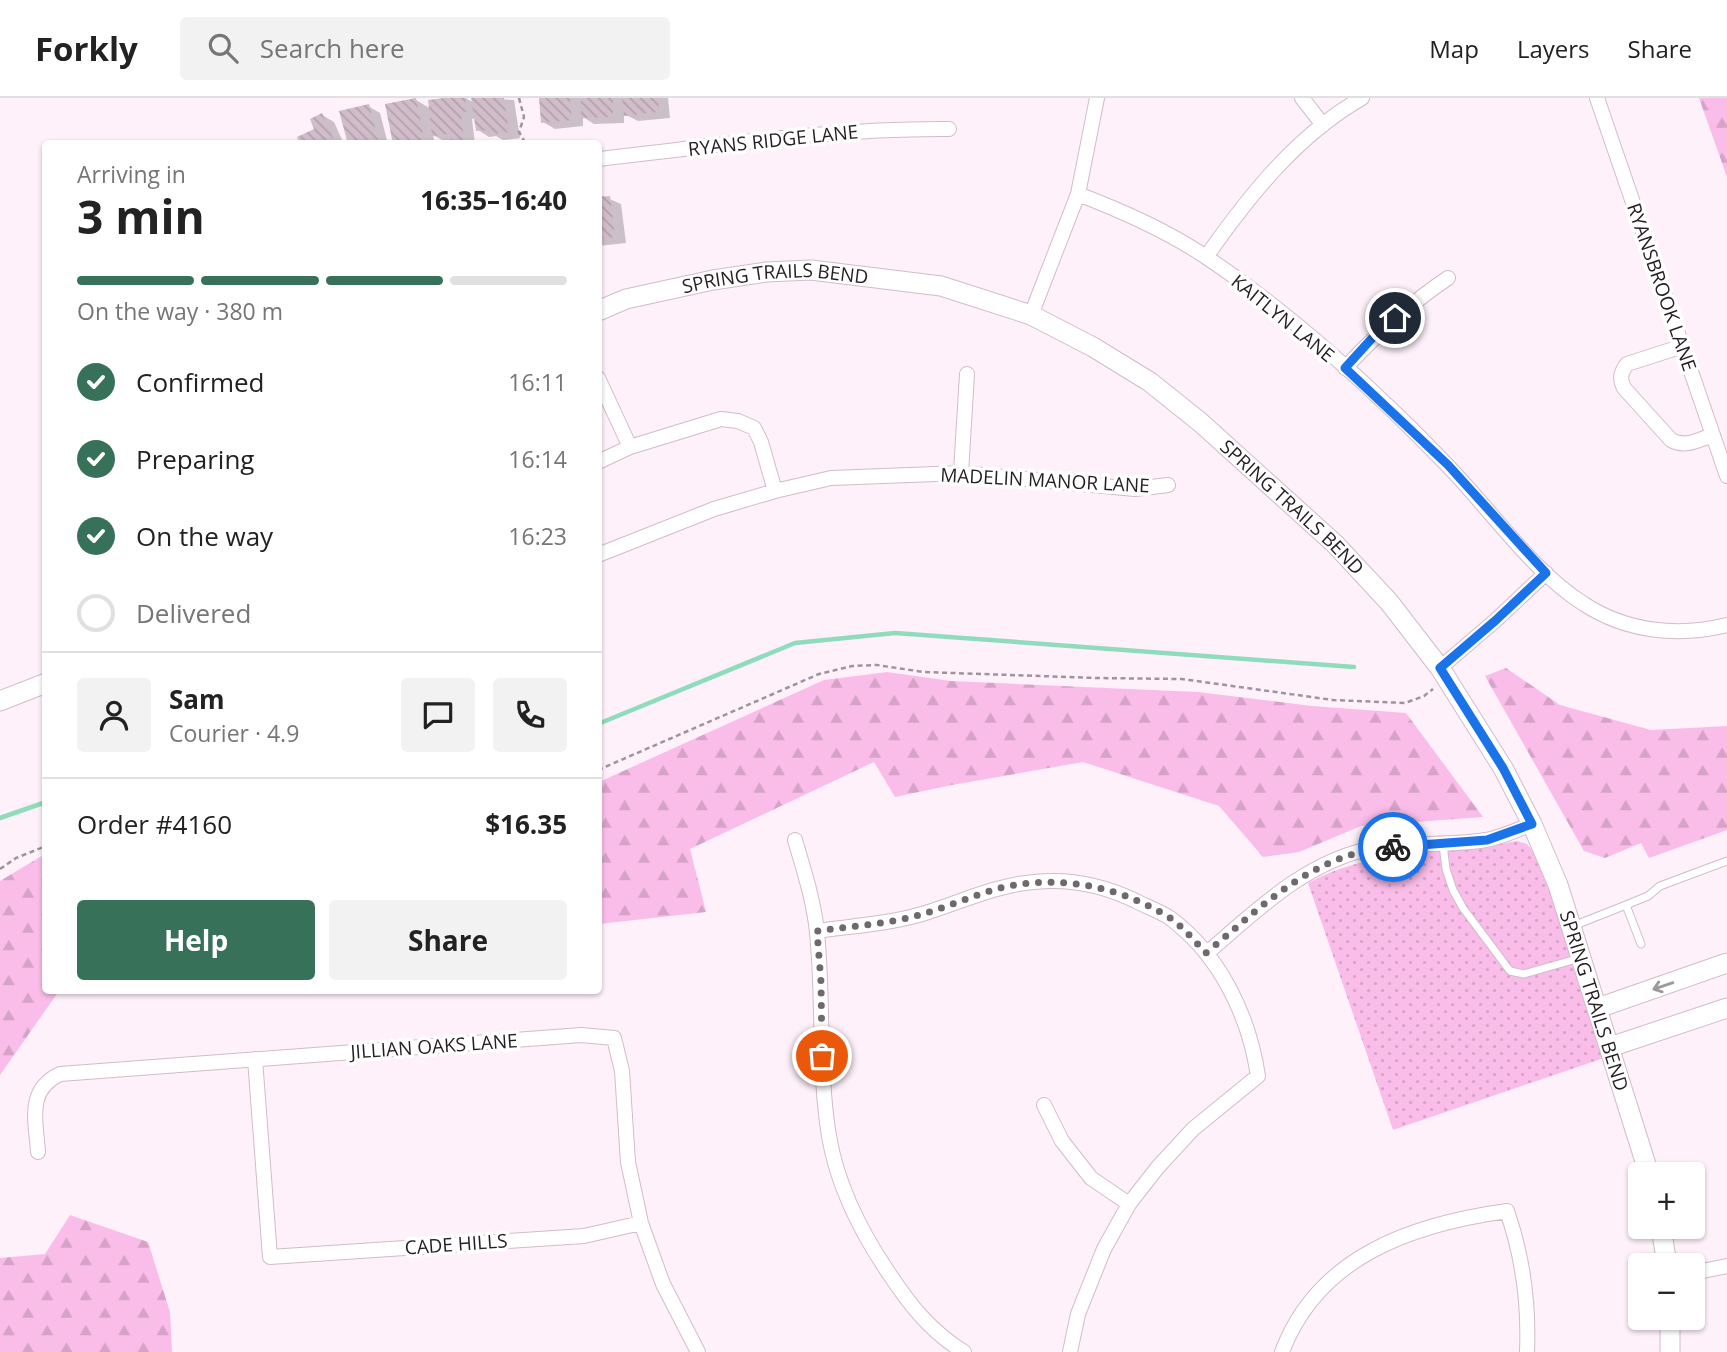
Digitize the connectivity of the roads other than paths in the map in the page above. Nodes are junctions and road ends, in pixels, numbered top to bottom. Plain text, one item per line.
1 (1097, 98) edge
2 (1302, 98) edge
3 (1362, 98) edge
4 (1597, 98) edge
5 (1323, 125) junction
6 (949, 129) dead end
7 (602, 158) edge
8 (1078, 194) junction
9 (1206, 257) junction
10 (1448, 278) dead end
11 (602, 309) edge
12 (1031, 315) junction
13 (1683, 345) junction
14 (1345, 368) junction
15 (967, 374) dead end
16 (602, 387) edge
17 (1713, 435) junction
18 (630, 447) junction
19 (602, 460) edge
20 (961, 473) junction
21 (1727, 476) edge
22 (1168, 485) dead end
23 (775, 491) junction
24 (602, 553) edge
25 (1546, 573) junction
26 (1727, 625) edge
27 (1443, 673) junction
28 (42, 685) edge
29 (0, 701) edge
30 (1532, 824) junction
31 (795, 840) dead end
32 (1443, 844) junction
33 (1727, 861) edge
34 (1626, 905) junction
35 (1572, 926) junction
36 (817, 931) junction
37 (1641, 944) dead end
38 (1206, 953) junction
39 (1580, 958) junction
40 (1727, 963) edge
41 (1598, 1008) junction
42 (1727, 1008) edge
43 (1610, 1047) junction
44 (255, 1059) junction
45 (1044, 1105) dead end
46 (38, 1152) dead end
47 (1645, 1162) edge
48 (1129, 1205) junction
49 (641, 1223) junction
50 (1727, 1266) edge
51 (1705, 1270) edge
52 (1670, 1330) edge
53 (698, 1352) edge
54 (964, 1352) edge
55 (1070, 1352) edge
56 (1282, 1352) edge
57 (1527, 1352) edge
58 (1670, 1352) edge

1 - 8 street
2 - 5 street
3 - 5 street
4 - 13 street, RYANSBROOK LANE
5 - 9 street
6 - 7 street, RYANS RIDGE LANE
8 - 9 street, KAITLYN LANE
8 - 12 street
9 - 14 street, KAITLYN LANE
10 - 14 street
11 - 12 street, SPRING TRAILS BEND
12 - 27 street, SPRING TRAILS BEND
13 - 17 street, RYANSBROOK LANE
13 - 17 street
14 - 25 street, KAITLYN LANE
15 - 20 street
16 - 18 street
17 - 21 street, RYANSBROOK LANE
18 - 19 street
18 - 23 street
20 - 22 street, MADELIN MANOR LANE
20 - 23 street, MADELIN MANOR LANE
23 - 24 street, MADELIN MANOR LANE
25 - 26 street, KAITLYN LANE
25 - 27 street
27 - 30 street, SPRING TRAILS BEND
28 - 29 street
30 - 32 street
30 - 35 street, SPRING TRAILS BEND
31 - 36 street
32 - 38 street
32 - 39 lane
33 - 34 lane
34 - 35 lane
34 - 37 lane
35 - 39 street, SPRING TRAILS BEND
36 - 38 street
36 - 54 street
38 - 48 street
39 - 41 street, SPRING TRAILS BEND
40 -> 41 street
41 - 43 street, SPRING TRAILS BEND
42 - 43 street
43 - 47 street, SPRING TRAILS BEND
44 - 46 street, JILLIAN OAKS LANE
44 - 49 street, JILLIAN OAKS LANE
44 - 49 street, CADE HILLS
45 - 48 street
48 - 55 street
49 - 53 street
50 - 51 street
52 - 58 street
56 - 57 street

